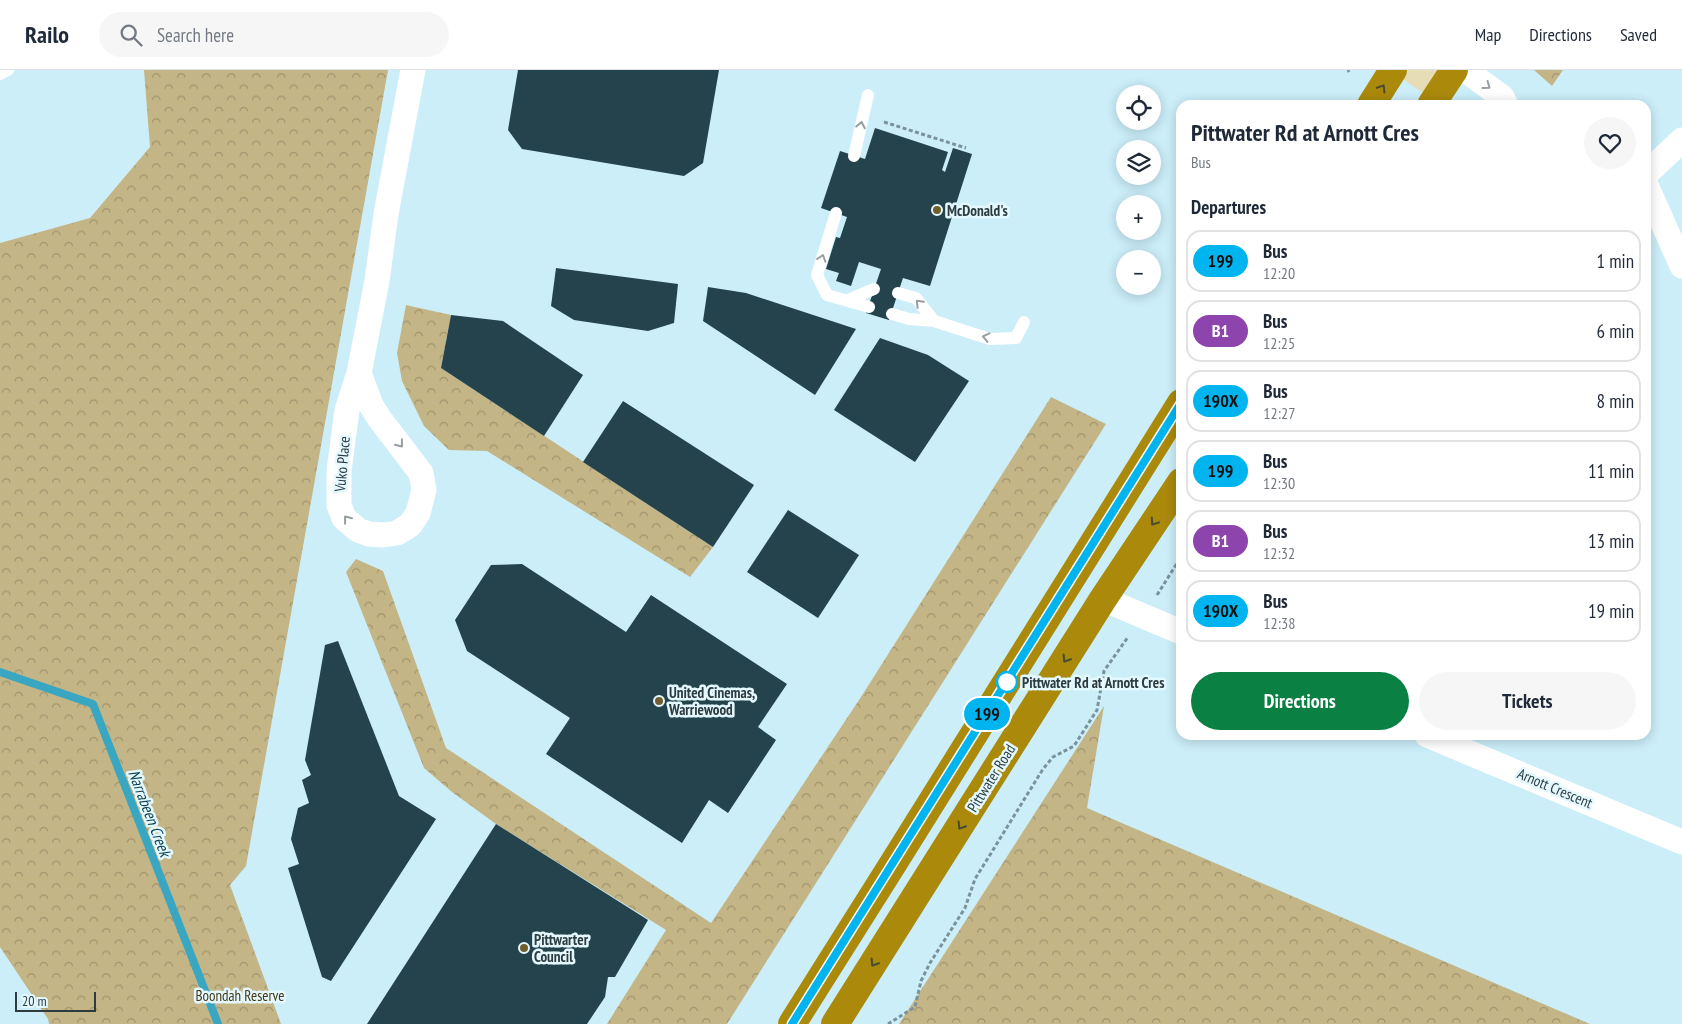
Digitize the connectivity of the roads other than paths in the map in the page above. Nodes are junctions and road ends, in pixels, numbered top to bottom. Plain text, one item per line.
1 (8, 70) edge
2 (413, 70) edge
3 (1393, 70) edge
4 (1414, 70) edge
5 (1465, 70) edge
6 (0, 74) edge
7 (1443, 88) edge
8 (868, 95) dead end
9 (1374, 100) edge
10 (1504, 100) edge
11 (1682, 140) edge
12 (854, 156) dead end
13 (1651, 169) edge
14 (1651, 196) edge
15 (836, 213) dead end
16 (1682, 266) edge
17 (874, 289) dead end
18 (898, 293) dead end
19 (848, 300) junction
20 (869, 306) dead end
21 (892, 314) dead end
22 (934, 321) junction
23 (1024, 322) dead end
24 (359, 373) junction
25 (1176, 411) edge
26 (1176, 490) edge
27 (1103, 599) junction
28 (1176, 630) edge
29 (1439, 740) edge
30 (1682, 842) edge
31 (792, 1024) edge
32 (836, 1024) edge

1 - 6 lane
2 - 24 street, Vuko Place
9 -> 3 highway
4 - 7 street
5 -> 10 street
12 -> 8 lane
11 - 13 street
14 - 16 street
19 -> 15 lane
17 - 19 lane
22 -> 18 lane
19 - 20 lane
21 - 22 lane
23 -> 22 lane
24 -> 24 street, Vuko Place
25 - 31 highway
26 -> 27 highway, Pittwater Road
27 - 28 street
27 -> 32 highway, Pittwater Road
29 - 30 street, Arnott Crescent

